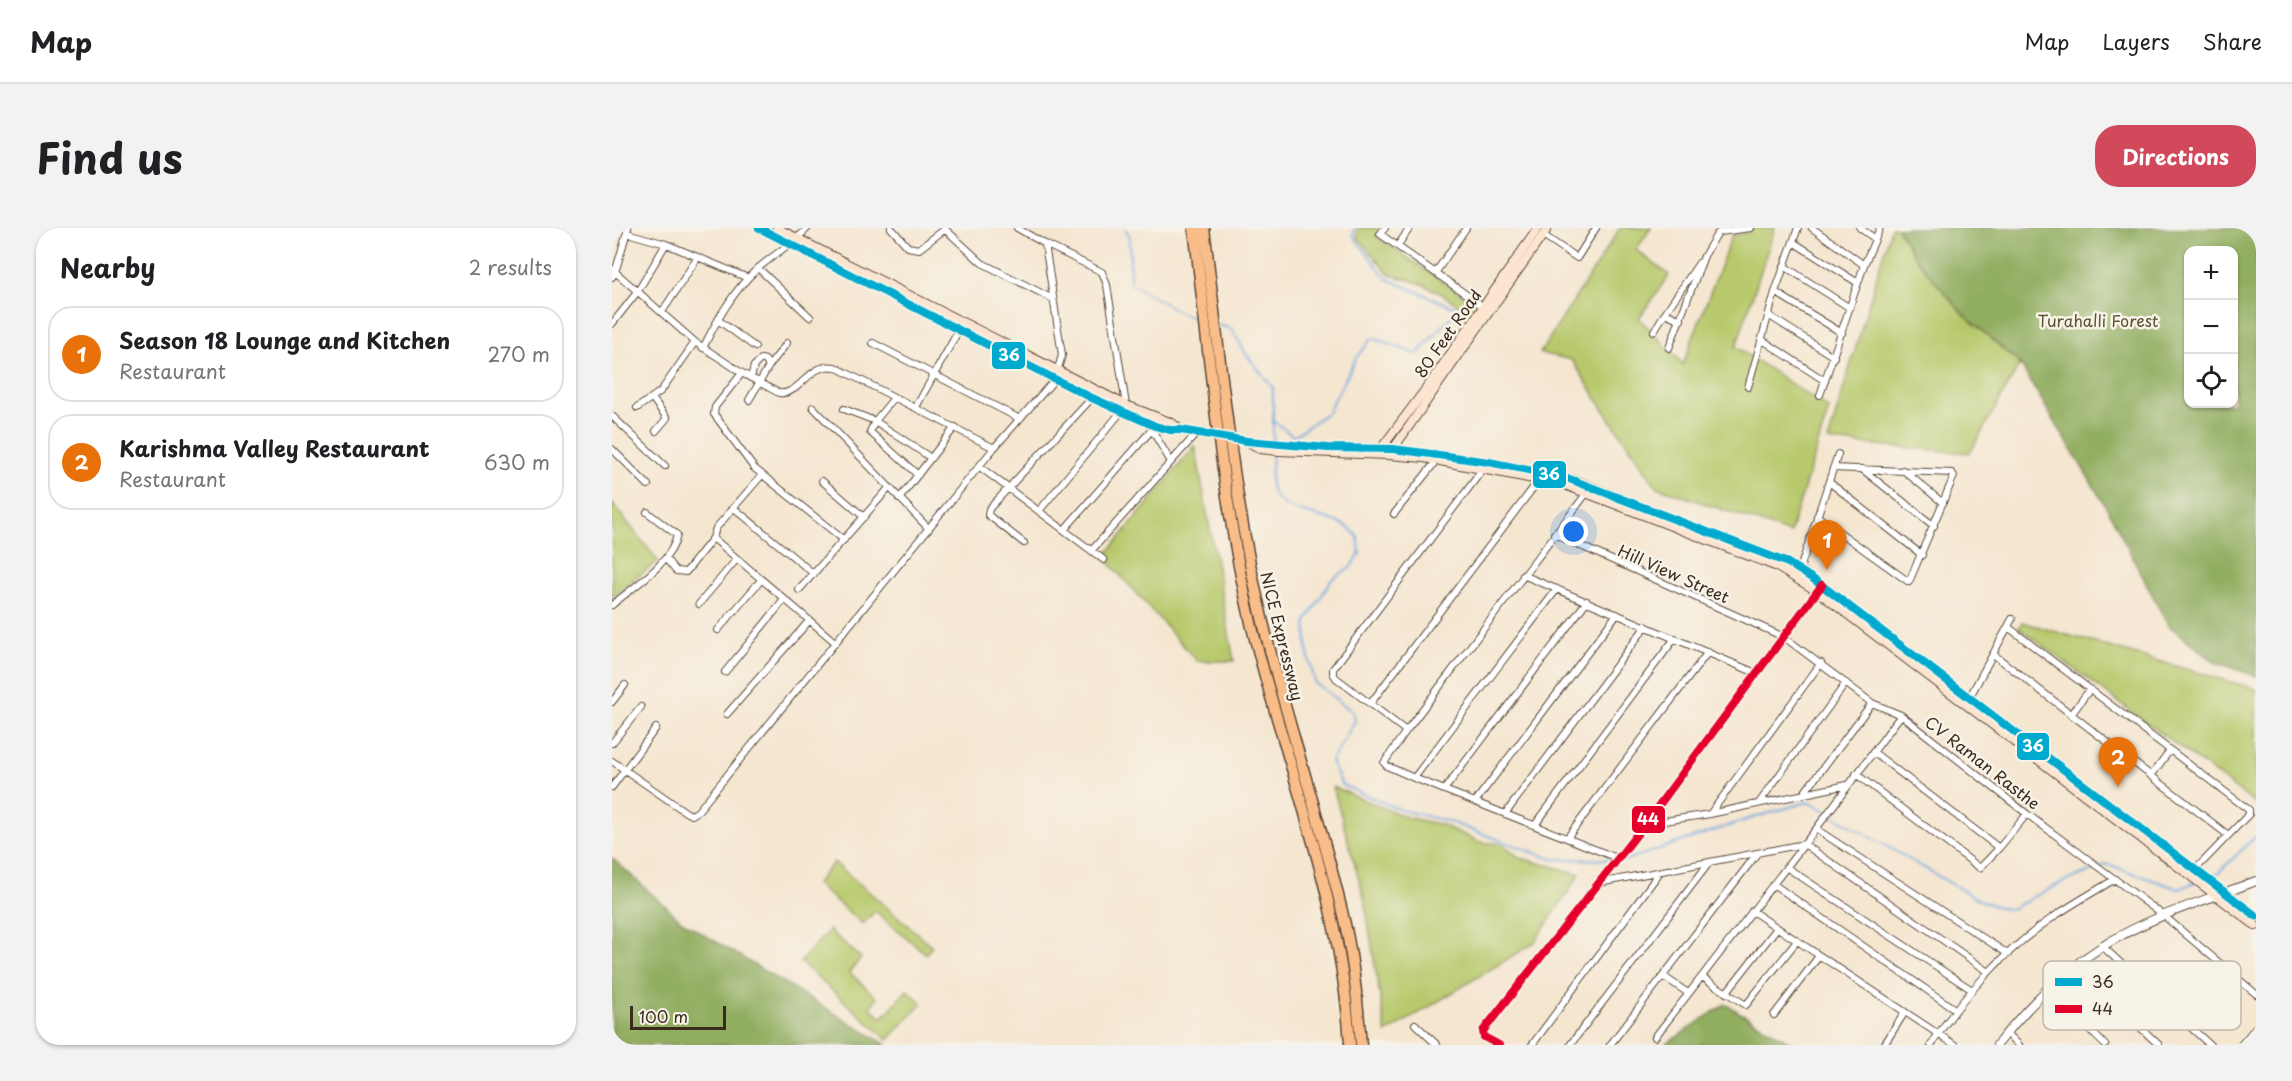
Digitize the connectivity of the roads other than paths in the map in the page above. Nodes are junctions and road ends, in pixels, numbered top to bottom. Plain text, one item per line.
1 (759, 228) edge
2 (777, 228) edge
3 (808, 228) edge
4 (891, 228) edge
5 (1017, 228) edge
6 (1194, 228) edge
7 (1204, 228) edge
8 (1385, 228) edge
9 (1410, 228) edge
10 (1466, 228) edge
11 (1596, 228) edge
12 (1751, 228) edge
13 (1798, 228) edge
14 (1812, 228) edge
15 (1860, 228) edge
16 (1880, 228) edge
17 (1543, 230) edge
18 (627, 231) edge
19 (1874, 238) junction
20 (795, 241) junction
21 (1792, 242) junction
22 (666, 244) junction
23 (1046, 244) junction
24 (1398, 245) junction
25 (1704, 256) junction
26 (698, 257) junction
27 (1784, 266) junction
28 (1864, 266) junction
29 (758, 268) junction
30 (1436, 272) junction
31 (613, 273) edge
32 (748, 278) junction
33 (1858, 283) junction
34 (638, 291) junction
35 (1775, 292) junction
36 (1053, 299) junction
37 (1484, 307) junction
38 (1850, 309) junction
39 (1209, 310) junction
40 (662, 312) junction
41 (1665, 313) junction
42 (1768, 315) junction
43 (810, 317) dead end
44 (718, 320) junction
45 (1681, 320) junction
46 (612, 324) edge
47 (961, 326) junction
48 (1654, 331) dead end
49 (1842, 333) junction
50 (1761, 339) junction
51 (695, 342) junction
52 (787, 343) dead end
53 (873, 343) dead end
54 (755, 347) dead end
55 (703, 348) junction
56 (1669, 348) dead end
57 (1834, 357) junction
58 (769, 366) junction
59 (742, 373) junction
60 (1056, 374) junction
61 (933, 375) junction
62 (751, 378) junction
63 (1825, 381) junction
64 (759, 383) junction
65 (1748, 387) dead end
66 (1820, 395) dead end
67 (652, 398) junction
68 (894, 398) junction
69 (1092, 398) junction
70 (749, 400) dead end
71 (813, 407) dead end
72 (916, 407) junction
73 (637, 408) dead end
74 (1123, 408) junction
75 (844, 409) dead end
76 (612, 416) edge
77 (1020, 419) junction
78 (875, 421) junction
79 (956, 428) junction
80 (1153, 428) junction
81 (1181, 430) junction
82 (656, 431) dead end
83 (1197, 433) junction
84 (1207, 435) tunnel mouth
85 (1261, 445) dead end
86 (994, 448) junction
87 (612, 449) edge
88 (1385, 452) junction
89 (1838, 454) dead end
90 (931, 458) junction
91 (1437, 460) junction
92 (1172, 462) junction
93 (665, 466) dead end
94 (980, 467) junction
95 (1833, 468) junction
96 (1483, 469) junction
97 (1861, 469) junction
98 (1903, 470) junction
99 (762, 474) junction
100 (918, 475) junction
101 (1539, 480) junction
102 (822, 481) dead end
103 (1829, 482) junction
104 (648, 485) dead end
105 (1008, 487) junction
106 (889, 488) junction
107 (1589, 490) junction
108 (899, 499) junction
109 (1943, 503) junction
110 (734, 508) junction
111 (1039, 511) junction
112 (647, 512) dead end
113 (1394, 514) dead end
114 (1817, 516) junction
115 (864, 518) junction
116 (1934, 526) junction
117 (929, 529) junction
118 (1064, 530) junction
119 (1554, 534) junction
120 (712, 538) junction
121 (844, 540) junction
122 (1024, 543) dead end
123 (1092, 550) junction
124 (1922, 555) junction
125 (666, 559) junction
126 (736, 560) junction
127 (1104, 560) dead end
128 (1800, 569) junction
129 (814, 574) junction
130 (1523, 575) junction
131 (761, 580) junction
132 (1820, 588) junction
133 (1557, 589) junction
134 (799, 590) dead end
135 (784, 600) junction
136 (1587, 602) junction
137 (699, 604) dead end
138 (612, 605) edge
139 (1617, 614) junction
140 (2012, 619) dead end
141 (809, 621) junction
142 (1646, 626) junction
143 (2008, 627) junction
144 (718, 630) dead end
145 (1784, 637) junction
146 (1675, 638) junction
147 (836, 643) junction
148 (1708, 652) junction
149 (1993, 654) junction
150 (1821, 663) junction
151 (725, 672) dead end
152 (1756, 673) junction
153 (1846, 683) junction
154 (625, 685) dead end
155 (2090, 690) junction
156 (1968, 701) junction
157 (612, 702) edge
158 (1872, 703) junction
159 (1370, 704) junction
160 (641, 707) dead end
161 (727, 714) dead end
162 (1901, 715) junction
163 (2072, 715) junction
164 (657, 728) dead end
165 (1406, 731) junction
166 (612, 743) edge
167 (2170, 750) junction
168 (1873, 752) junction
169 (612, 761) edge
170 (626, 770) junction
171 (1856, 774) junction
172 (2151, 776) junction
173 (1414, 778) junction
174 (1848, 785) junction
175 (612, 787) edge
176 (1444, 790) junction
177 (1803, 794) junction
178 (1475, 802) junction
179 (1759, 802) junction
180 (1505, 814) junction
181 (1710, 814) junction
182 (2027, 814) junction
183 (1645, 824) junction
184 (1535, 825) junction
185 (1816, 829) junction
186 (2228, 835) junction
187 (1567, 838) junction
188 (1804, 844) junction
189 (1999, 848) junction
190 (1756, 854) junction
191 (1617, 858) junction
192 (1709, 863) junction
193 (1786, 867) junction
194 (2196, 869) junction
195 (1660, 872) junction
196 (2115, 879) junction
197 (2256, 881) edge
198 (1598, 883) junction
199 (1773, 884) junction
200 (2226, 892) junction
201 (2217, 896) junction
202 (1752, 911) junction
203 (2163, 915) junction
204 (2256, 916) edge
205 (2256, 926) edge
206 (1777, 928) junction
207 (1797, 941) junction
208 (2102, 946) junction
209 (2008, 954) junction
210 (1819, 956) junction
211 (2080, 961) edge
212 (2118, 961) edge
213 (2217, 961) edge
214 (1989, 972) junction
215 (1663, 976) junction
216 (1702, 977) junction
217 (2241, 981) edge
218 (1972, 990) junction
219 (1688, 993) junction
220 (1726, 993) junction
221 (2043, 994) edge
222 (2256, 994) edge
223 (1956, 1010) junction
224 (1905, 1012) junction
225 (1774, 1015) dead end
226 (1415, 1024) dead end
227 (2256, 1027) edge
228 (2089, 1030) edge
229 (2143, 1030) edge
230 (2194, 1030) edge
231 (2007, 1033) junction
232 (1938, 1034) junction
233 (1655, 1037) dead end
234 (1350, 1045) edge
235 (1361, 1045) edge
236 (1437, 1045) edge
237 (1499, 1045) edge
238 (1532, 1045) edge
239 (1570, 1045) edge
240 (1610, 1045) edge
241 (1884, 1045) edge
242 (1931, 1045) edge
243 (1955, 1045) edge
244 (1997, 1045) edge
245 (2019, 1045) edge
246 (2104, 1045) edge
247 (2159, 1045) edge
248 (2210, 1045) edge
249 (2241, 1045) edge

1 - 20 main road
2 - 20 main road
3 - 20 street
4 - 36 street
5 - 23 street
6 - 39 highway, NICE Expressway
7 - 39 highway, NICE Expressway
8 - 24 street
9 - 24 street
10 - 30 street
11 - 17 street
12 - 25 street
13 - 21 street
14 - 28 street
15 - 19 street
16 - 19 street
17 - 37 main road, 80 Feet Road
17 - 88 main road, 80 Feet Road
18 - 22 street
18 - 31 street
19 - 28 street
20 - 29 street
20 - 47 main road
21 - 27 street
21 - 33 street
22 - 26 street
22 - 34 street
23 - 36 street
23 - 74 street
24 - 30 street
25 - 41 street
25 - 45 street
26 - 32 street
26 - 40 street
27 - 35 street
27 - 38 street
28 - 33 street
29 - 32 street
29 - 43 street
30 - 37 street
31 - 34 street
32 - 44 street
33 - 38 street
34 - 40 street
34 - 46 street
35 - 42 street
35 - 49 street
36 - 60 street
37 - 88 main road, 80 Feet Road
38 - 49 street
39 - 234 highway, NICE Expressway
39 - 235 highway, NICE Expressway
40 - 51 street
41 - 45 street
41 - 48 street
42 - 50 street
42 - 57 street
44 - 54 street
44 - 55 street
45 - 56 street
47 - 60 main road
47 - 61 street
49 - 57 street
50 - 63 street
50 - 65 street
51 - 55 street
51 - 67 street
52 - 58 street
53 - 61 street
55 - 59 street
57 - 63 street
58 - 62 street
58 - 64 street
59 - 62 street
59 - 99 street
60 - 69 main road
60 - 74 main road
60 - 77 street
61 - 72 street
61 - 77 street
62 - 64 street
63 - 66 street
64 - 68 street
64 - 70 street
67 - 73 street
67 - 82 street
68 - 72 street
68 - 78 street
69 - 74 main road
69 - 105 street
71 - 106 street
72 - 79 street
74 - 80 main road
74 - 81 main road
74 - 111 street
75 - 78 street
76 - 93 street
77 - 86 street
78 - 90 street
78 - 100 street
79 - 86 street
79 - 90 street
80 - 81 main road
80 - 92 street
80 - 118 street
81 - 83 main road
83 - 84 main road
83 - 92 street
85 - 88 main road
86 - 94 street
87 - 104 street
88 - 91 main road
88 - 107 main road
89 - 95 street
90 - 100 street
91 - 96 main road
91 - 113 street
92 - 123 street
94 - 105 street
94 - 117 street
95 - 97 street
95 - 103 street
96 - 101 main road
96 - 159 street
97 - 98 street
97 - 116 street
98 - 109 street
98 - 109 street
99 - 110 street
99 - 121 street
100 - 108 street
101 - 107 main road
101 - 159 street
102 - 115 street
103 - 114 street
103 - 124 street
105 - 111 street
105 - 122 street
106 - 108 street
106 - 115 street
107 - 119 street
107 - 128 main road
107 - 132 main road
108 - 117 street
109 - 116 street
110 - 120 street
110 - 129 street
111 - 118 street
112 - 125 street
114 - 124 street
114 - 128 street
115 - 121 street
116 - 124 street
117 - 147 street
118 - 123 street
119 - 130 street
119 - 145 street, Hill View Street
120 - 125 street
120 - 126 street
121 - 129 street
123 - 127 street
125 - 138 street
126 - 131 street
126 - 137 street
128 - 132 main road
129 - 134 street
130 - 133 street
130 - 165 street
131 - 135 street
131 - 144 street
132 - 145 street
132 - 156 main road
133 - 136 street
133 - 173 street
135 - 141 street
135 - 151 street
136 - 139 street
136 - 176 street
139 - 142 street
139 - 178 street
140 - 143 street
141 - 147 street
141 - 161 street
142 - 146 street
142 - 180 street
143 - 149 street
143 - 155 street
145 - 150 street, CV Raman Rasthe
145 - 152 street
146 - 148 street
146 - 184 street
147 - 170 street
148 - 152 street
148 - 187 street
149 - 156 street
149 - 163 street
150 - 153 street, CV Raman Rasthe
150 - 181 street
152 - 183 street
153 - 158 street, CV Raman Rasthe
153 - 179 street
154 - 157 street
155 - 163 street
155 - 167 street
156 - 194 main road
156 - 201 main road
158 - 162 street, CV Raman Rasthe
158 - 177 street
159 - 165 street
160 - 166 street
162 - 168 street
162 - 182 street, CV Raman Rasthe
163 - 172 street
164 - 170 street
165 - 173 street
167 - 172 street
167 - 186 street
168 - 171 street
168 - 189 street
169 - 170 street
170 - 175 street
171 - 174 street
171 - 189 street
172 - 186 street
173 - 176 street
174 - 177 street
174 - 185 street
176 - 178 street
177 - 179 street
178 - 180 street
179 - 181 street
180 - 184 street
181 - 183 street
182 - 189 street
182 - 196 street, CV Raman Rasthe
183 - 191 street
184 - 187 street
185 - 188 street
185 - 209 street
186 - 194 street
187 - 191 street
188 - 190 street
188 - 193 street
188 - 214 street
190 - 192 street
190 - 215 street
191 - 198 street
192 - 195 street
192 - 239 street
193 - 199 street
193 - 218 street
194 - 200 main road
195 - 198 street
195 - 238 street
196 - 203 street, CV Raman Rasthe
196 - 209 street
197 - 200 street
198 - 237 street
199 - 202 street
199 - 223 street
200 - 201 street
200 - 204 main road
201 - 203 street
201 - 205 main road
202 - 206 street
202 - 216 street
203 - 208 street
203 - 213 street, CV Raman Rasthe
206 - 207 street
206 - 220 street
207 - 210 street
207 - 220 street
208 - 211 street
208 - 212 street
209 - 214 street
210 - 224 street
210 - 225 street
214 - 218 street
215 - 219 street
215 - 240 street
216 - 219 street
216 - 220 street
217 - 222 street, CV Raman Rasthe
218 - 223 street
219 - 233 street
221 - 231 street
223 - 232 street
224 - 232 street
224 - 241 street
226 - 236 street
227 - 249 street
228 - 246 street
229 - 247 street
230 - 248 street
231 - 244 street
231 - 245 street
232 - 242 street
232 - 243 street

